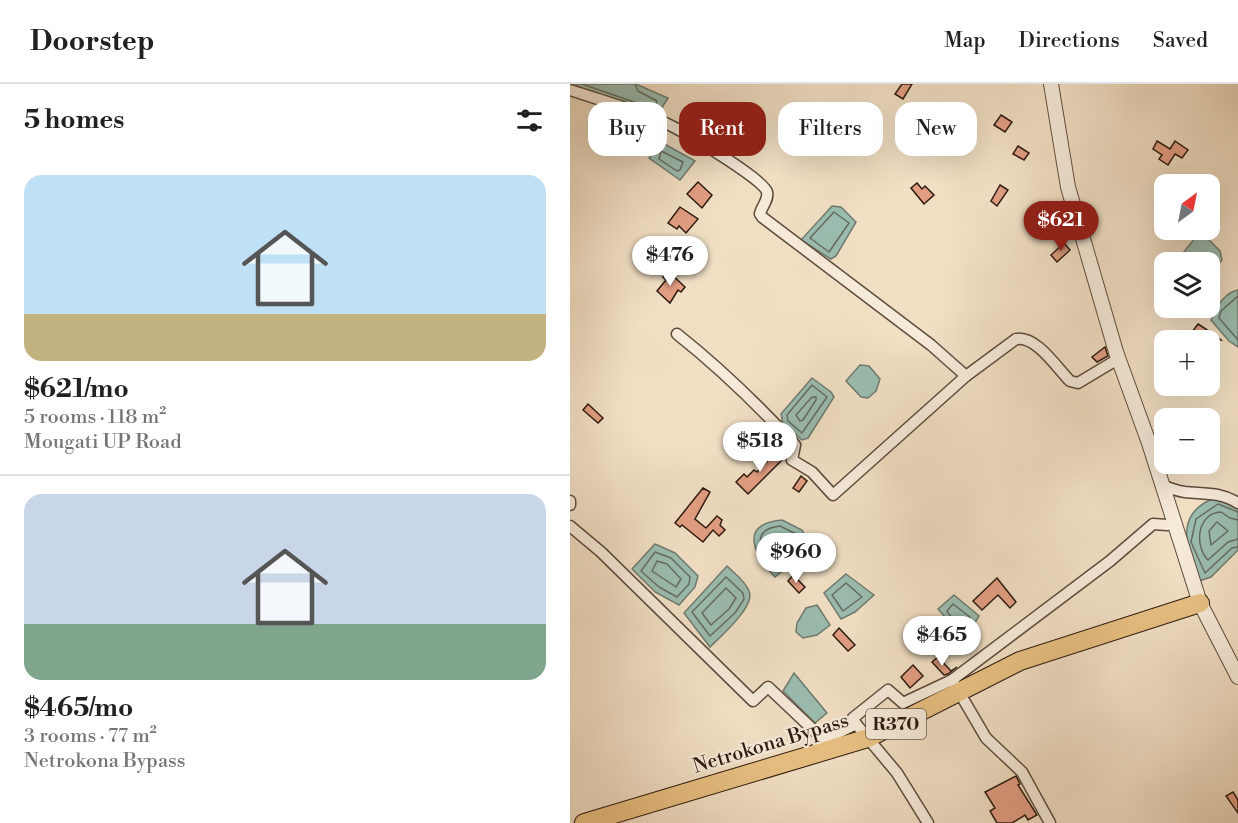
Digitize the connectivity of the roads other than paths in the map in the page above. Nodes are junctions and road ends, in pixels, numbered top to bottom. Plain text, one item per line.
1 (1051, 84) edge
2 (570, 90) edge
3 (677, 334) dead end
4 (1118, 359) junction
5 (966, 376) junction
6 (1161, 485) junction
7 (1238, 503) edge
8 (1172, 523) junction
9 (570, 526) edge
10 (1200, 603) junction
11 (1238, 678) edge
12 (955, 686) junction
13 (856, 724) junction
14 (868, 738) junction
15 (584, 823) edge
16 (928, 823) edge
17 (1050, 823) edge

1 - 4 street
2 - 5 street
3 - 5 street
4 - 5 street
4 - 6 street
6 - 7 street
6 - 8 street
8 - 10 street
8 - 12 street
9 - 13 street
10 - 11 street
10 - 12 main road, Netrokona Bypass / R370
12 - 13 street
12 - 14 main road, Netrokona Bypass / R370
12 - 17 street
13 - 14 street
14 - 15 main road, Netrokona Bypass / R370
14 - 16 street

